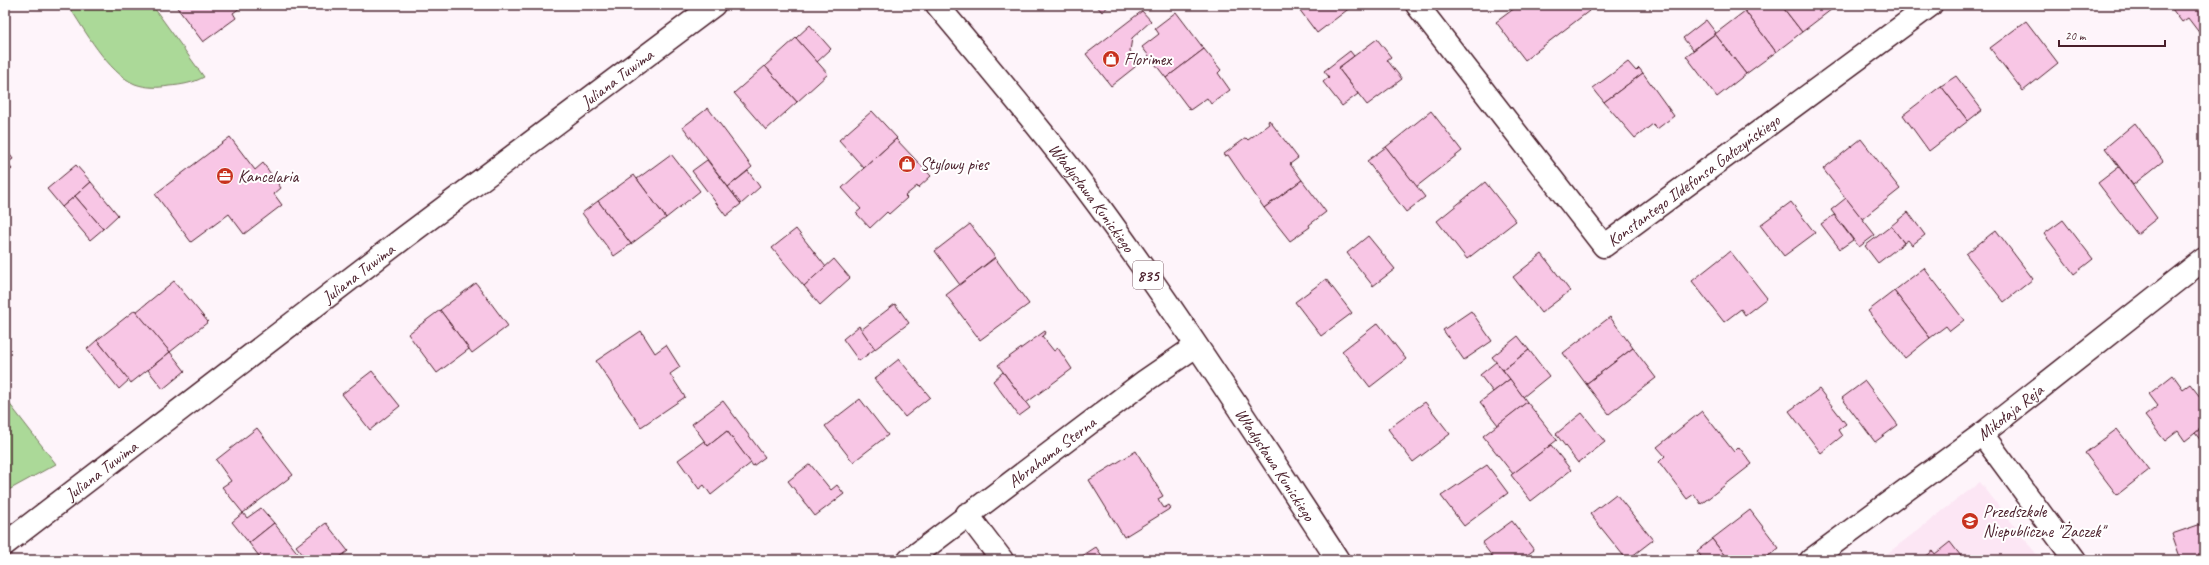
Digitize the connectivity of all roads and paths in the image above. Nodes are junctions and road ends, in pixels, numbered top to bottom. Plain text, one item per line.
1 (714, 5) edge
2 (937, 5) edge
3 (1417, 5) edge
4 (1931, 5) edge
5 (2204, 259) edge
6 (1196, 346) junction
7 (1982, 434) junction
8 (967, 514) junction
9 (5, 544) edge
10 (909, 560) edge
11 (1002, 560) edge
12 (1338, 560) edge
13 (1811, 560) edge
14 (2075, 560) edge

1 - 9 street, Juliana Tuwima
2 - 6 street, Władysława Kunickiego / 835
3 - 4 street, Konstantego Ildefonsa Gałczyńskiego
5 - 7 street, Mikołaja Reja
6 - 8 street, Abrahama Sterna
6 - 12 street, Władysława Kunickiego / 835
7 - 13 street, Mikołaja Reja
7 - 14 street
8 - 10 street, Abrahama Sterna
8 - 11 street

